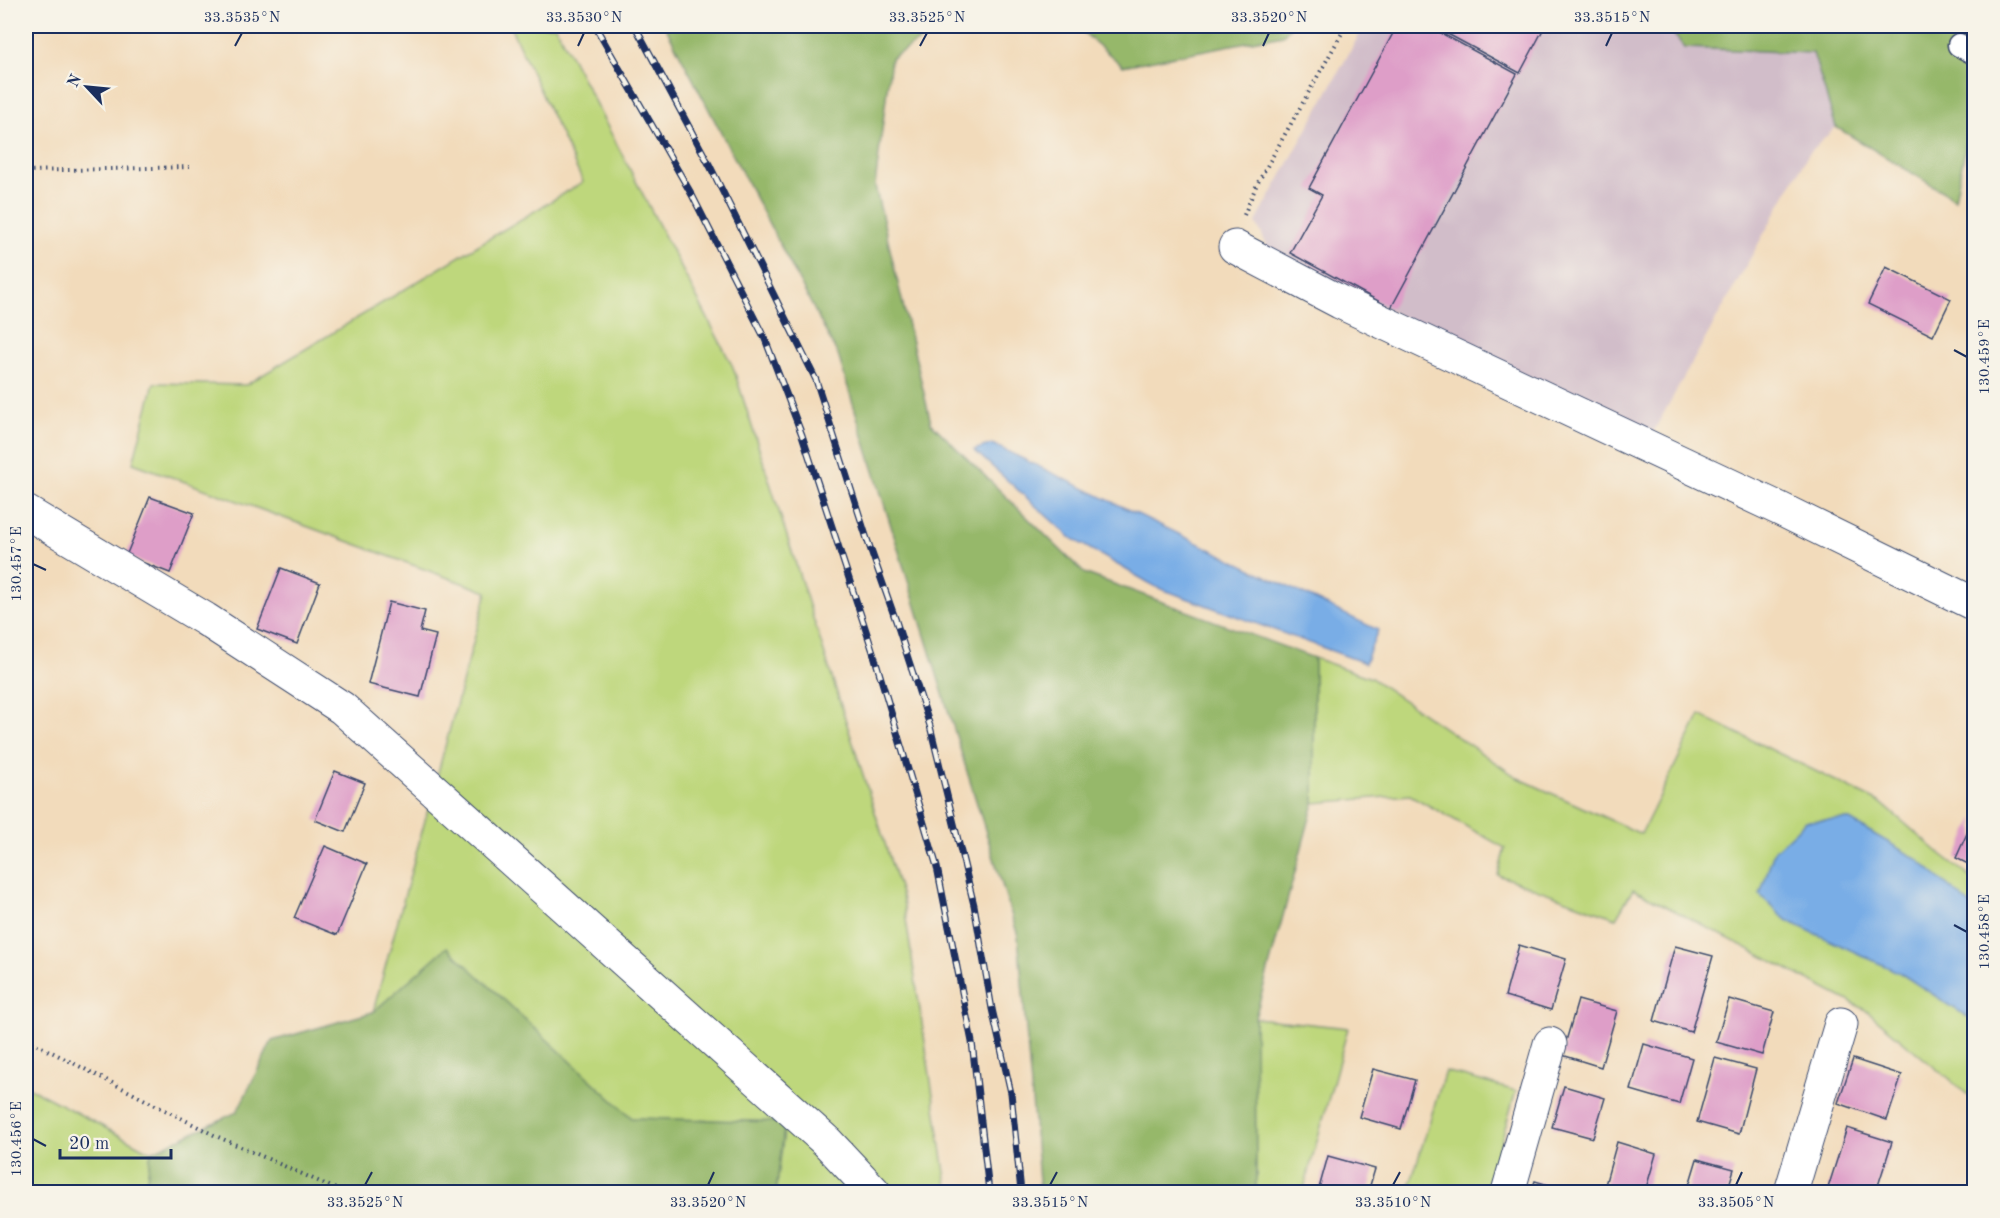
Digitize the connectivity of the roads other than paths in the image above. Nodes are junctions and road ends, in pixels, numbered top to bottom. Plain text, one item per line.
1 (1235, 247) road end
2 (26, 512) edge
3 (1974, 604) edge
4 (1841, 1024) dead end
5 (1550, 1044) dead end
6 (874, 1192) edge
7 (1508, 1192) edge
8 (1791, 1192) edge

1 - 3 street
2 - 6 street
4 - 8 street
5 - 7 street

